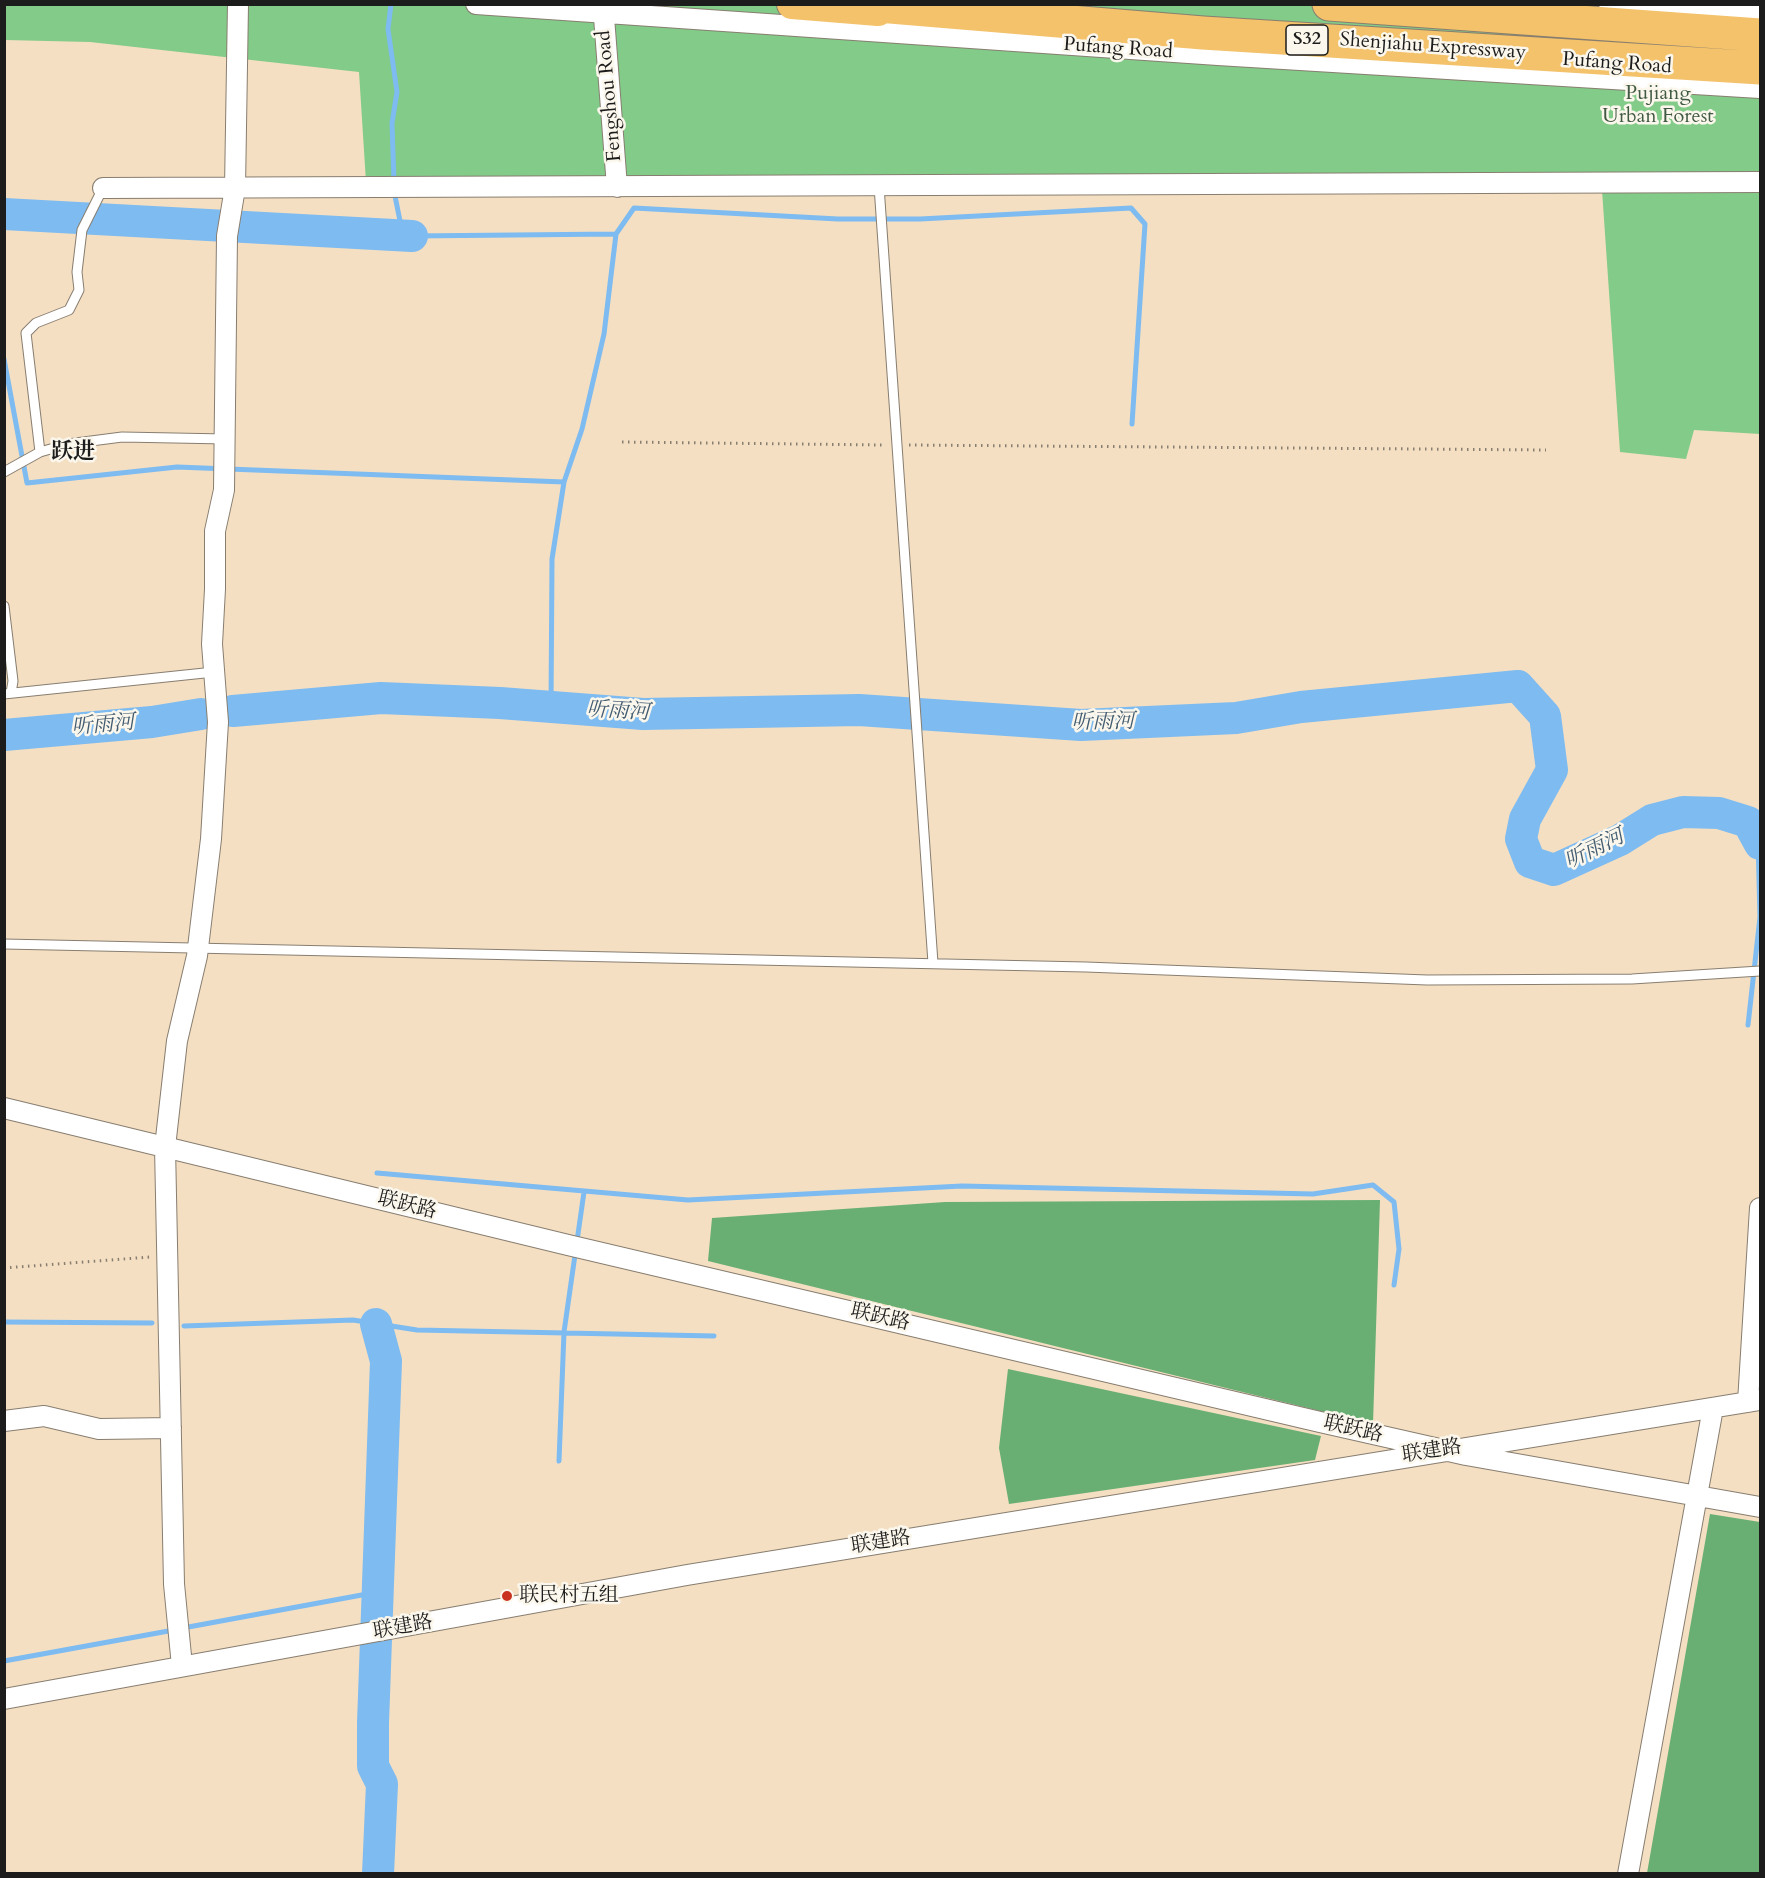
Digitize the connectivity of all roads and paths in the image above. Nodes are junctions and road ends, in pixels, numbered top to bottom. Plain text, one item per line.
1 (238, 4) edge
2 (476, 4) edge
3 (792, 4) edge
4 (854, 4) edge
5 (1329, 4) edge
6 (1435, 4) edge
7 (1609, 4) edge
8 (603, 9) edge
9 (1761, 13) edge
10 (1761, 27) edge
11 (1761, 35) edge
12 (1761, 68) edge
13 (1761, 73) edge
14 (1761, 88) edge
15 (1761, 182) edge
16 (879, 186) junction
17 (617, 187) junction
18 (103, 188) joint
19 (232, 196) junction
20 (226, 439) junction
21 (622, 442) dead end
22 (897, 445) junction
23 (1546, 450) dead end
24 (40, 452) junction
25 (4, 472) edge
26 (4, 606) edge
27 (214, 672) junction
28 (8, 694) edge
29 (4, 945) edge
30 (198, 948) junction
31 (933, 963) junction
32 (1761, 971) edge
33 (4, 1108) edge
34 (165, 1147) junction
35 (1761, 1208) edge
36 (166, 1256) junction
37 (4, 1268) edge
38 (1754, 1401) edge
39 (1713, 1408) junction
40 (4, 1421) edge
41 (171, 1428) junction
42 (1445, 1450) junction
43 (1698, 1494) junction
44 (1761, 1507) edge
45 (182, 1666) junction
46 (4, 1699) edge
47 (1628, 1874) edge

1 - 19 street
2 - 8 street, Pufang Road
3 - 13 main road, Pufang Road
4 - 12 highway, Shenjiahu Expressway / S32
5 - 11 highway, Shenjiahu Expressway / S32
6 - 10 main road
7 - 9 street
8 - 14 street, Pufang Road
8 - 17 street, Fengshou Road
15 - 16 street
16 - 17 street
16 - 22 lane
17 - 19 street
18 - 19 street
18 - 24 lane
19 - 20 street
20 - 24 lane
20 - 27 street
21 - 22 path
22 - 23 path
22 - 31 lane
24 - 25 lane
26 - 28 lane
27 - 28 lane
27 - 30 street
29 - 30 lane
30 - 31 lane
30 - 34 street
31 - 32 lane
33 - 34 street, 联跃路
34 - 36 street
34 - 42 street, 联跃路
35 - 38 street
36 - 37 path
36 - 41 street
38 - 39 street, 联建路
39 - 42 street, 联建路
39 - 43 street
40 - 41 street
41 - 45 street
42 - 43 street, 联跃路
42 - 45 street, 联建路
43 - 44 street, 联跃路
43 - 47 street
45 - 46 street, 联建路

